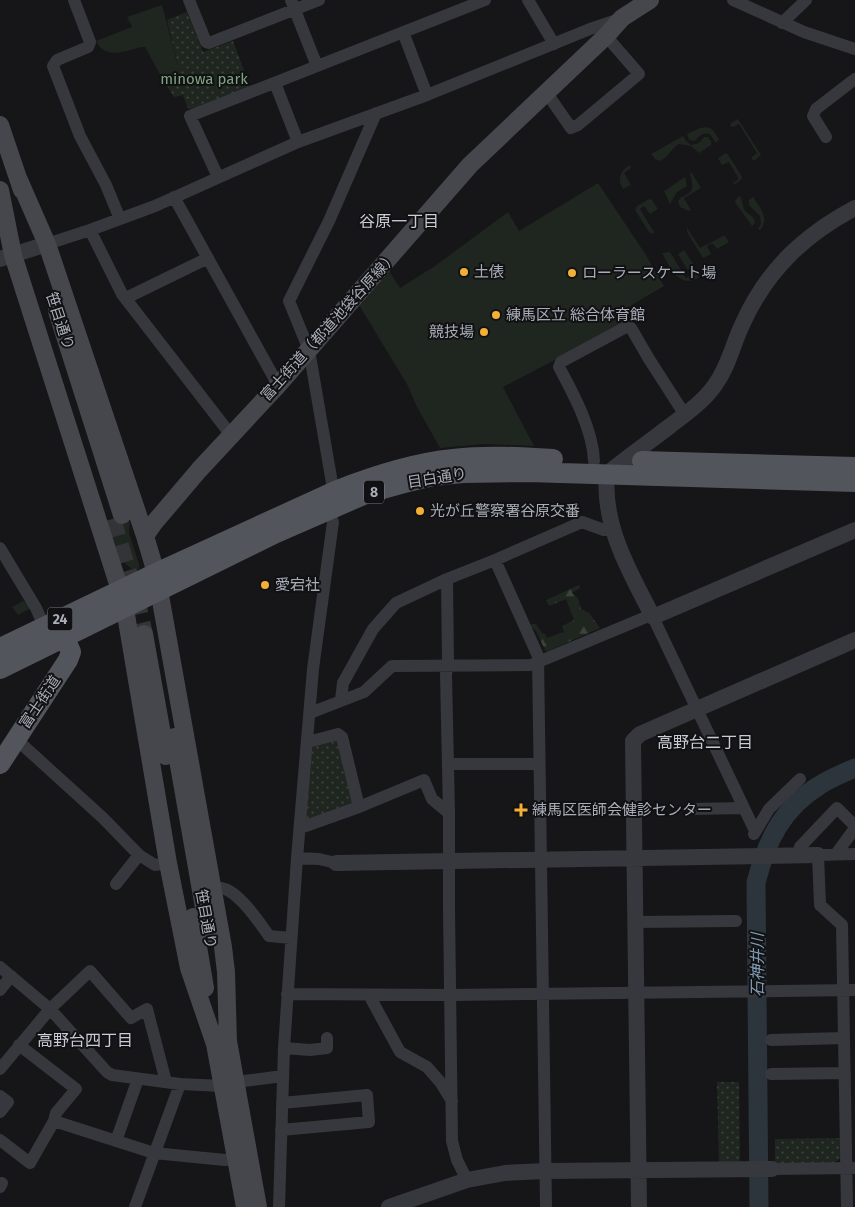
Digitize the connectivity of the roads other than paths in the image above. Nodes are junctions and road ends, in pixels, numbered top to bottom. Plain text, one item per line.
1 (74, 0) edge
2 (189, 0) edge
3 (318, 0) edge
4 (485, 0) edge
5 (528, 0) edge
6 (650, 0) edge
7 (733, 0) edge
8 (806, 0) edge
9 (293, 5) edge
10 (622, 18) junction
11 (782, 23) junction
12 (403, 32) junction
13 (606, 36) junction
14 (554, 44) junction
15 (855, 49) edge
16 (317, 66) junction
17 (855, 79) edge
18 (275, 83) junction
19 (546, 92) junction
20 (427, 95) junction
21 (376, 113) junction
22 (0, 125) edge
23 (826, 137) dead end
24 (298, 142) junction
25 (218, 177) junction
26 (0, 188) edge
27 (174, 197) junction
28 (855, 208) edge
29 (120, 219) junction
30 (90, 230) junction
31 (24, 251) edge
32 (208, 258) junction
33 (126, 298) junction
34 (308, 350) junction
35 (278, 385) junction
36 (685, 415) junction
37 (231, 435) junction
38 (623, 461) junction
39 (601, 467) junction
40 (855, 467) edge
41 (855, 482) edge
42 (335, 491) junction
43 (328, 510) junction
44 (117, 517) tunnel mouth
45 (612, 530) junction
46 (855, 530) edge
47 (145, 536) junction
48 (0, 548) edge
49 (495, 560) junction
50 (447, 579) junction
51 (158, 582) junction
52 (123, 599) junction
53 (652, 616) junction
54 (44, 626) junction
55 (150, 632) tunnel mouth
56 (64, 638) junction
57 (855, 640) edge
58 (0, 648) edge
59 (538, 663) junction
60 (448, 666) junction
61 (0, 669) edge
62 (341, 700) junction
63 (697, 708) junction
64 (310, 713) junction
65 (16, 739) junction
66 (308, 742) junction
67 (0, 764) edge
68 (448, 764) junction
69 (539, 764) junction
70 (800, 779) dead end
71 (359, 807) junction
72 (744, 808) junction
73 (692, 809) dead end
74 (449, 812) junction
75 (855, 827) edge
76 (300, 828) junction
77 (139, 854) junction
78 (836, 854) junction
79 (855, 854) edge
80 (818, 855) junction
81 (798, 856) junction
82 (297, 858) junction
83 (634, 859) junction
84 (540, 860) junction
85 (450, 861) junction
86 (168, 863) junction
87 (336, 863) joint
88 (116, 884) dead end
89 (214, 889) junction
90 (736, 921) dead end
91 (636, 922) junction
92 (292, 938) junction
93 (0, 967) edge
94 (11, 976) junction
95 (0, 990) edge
96 (849, 990) edge
97 (636, 992) junction
98 (542, 993) junction
99 (288, 994) junction
100 (368, 995) junction
101 (451, 995) junction
102 (50, 1009) junction
103 (327, 1038) dead end
104 (844, 1038) junction
105 (771, 1040) dead end
106 (221, 1043) junction
107 (20, 1045) junction
108 (284, 1048) junction
109 (0, 1069) edge
110 (845, 1073) junction
111 (771, 1074) dead end
112 (283, 1076) junction
113 (138, 1079) junction
114 (165, 1082) junction
115 (180, 1084) junction
116 (229, 1084) junction
117 (0, 1096) edge
118 (452, 1101) junction
119 (282, 1103) junction
120 (0, 1112) edge
121 (54, 1121) junction
122 (281, 1130) junction
123 (0, 1140) edge
124 (116, 1141) junction
125 (154, 1153) junction
126 (236, 1158) junction
127 (851, 1168) edge
128 (772, 1169) joint
129 (639, 1170) junction
130 (545, 1171) junction
131 (467, 1180) junction
132 (135, 1207) edge
133 (244, 1207) edge
134 (258, 1207) edge
135 (279, 1207) edge
136 (389, 1207) edge
137 (546, 1207) edge
138 (639, 1207) edge
139 (847, 1207) edge

1 - 29 street
2 - 9 street
3 - 9 street
4 - 12 street
5 - 14 street
6 - 10 main road, 富士街道（都道池袋谷原線）
7 - 11 street
8 - 11 street
9 - 16 street
10 - 13 main road, 富士街道（都道池袋谷原線）
10 - 14 street
11 - 15 street
12 - 16 street
12 - 20 street
13 - 19 main road, 富士街道（都道池袋谷原線）
13 - 19 street
14 - 20 street
16 - 18 street
17 - 23 street
18 - 24 street
18 - 25 street
19 - 34 main road, 富士街道（都道池袋谷原線）
20 - 21 street
21 - 24 street
21 - 34 street
22 - 31 main road
24 - 25 street
25 - 27 street
26 - 31 main road
27 - 29 street
27 - 32 street
28 - 36 street
29 - 30 street
30 - 31 street
30 - 33 street
31 - 44 main road, 笹目通り
31 - 47 main road
31 - 52 main road
32 - 33 street
32 - 35 street
33 - 37 street
34 - 35 main road, 富士街道（都道池袋谷原線）
34 - 42 street
35 - 37 main road, 富士街道（都道池袋谷原線）
36 - 38 street
36 - 39 street
37 - 47 main road, 富士街道（都道池袋谷原線）
38 - 39 main road, 目白通り / 8
38 - 40 main road, 目白通り / 8
39 - 41 main road, 目白通り / 8
39 - 42 main road, 目白通り / 8
39 - 43 main road, 目白通り / 8
39 - 45 street
42 - 51 main road, 目白通り / 8
43 - 51 main road, 目白通り / 8
43 - 64 street
45 - 49 street
45 - 53 street
46 - 53 street
47 - 51 main road
48 - 54 street
49 - 50 street
49 - 59 street
50 - 60 street
50 - 62 street
51 - 52 main road, 目白通り / 8
51 - 89 main road
52 - 54 main road, 目白通り / 24
52 - 56 main road, 目白通り / 24
52 - 86 main road
53 - 59 street
53 - 63 street
54 - 58 main road, 目白通り / 24
55 - 106 main road, 笹目通り
56 - 61 main road, 目白通り / 24
56 - 65 main road, 富士街道
57 - 63 street
59 - 60 street
59 - 69 street
60 - 62 street
60 - 68 street
62 - 64 street
63 - 72 street
63 - 83 street
64 - 66 street
65 - 67 main road, 富士街道
65 - 77 street
66 - 71 street
66 - 76 street
68 - 69 street
68 - 74 street
69 - 84 street
70 - 72 street
71 - 74 street
71 - 76 street
72 - 73 street
74 - 85 street
75 - 78 street
75 - 81 street
76 - 82 street
77 - 86 street
77 - 88 street
78 - 79 street
78 - 80 street
80 - 81 street
80 - 96 street
81 - 83 street
82 - 87 street
82 - 92 street
83 - 84 street
83 - 91 street
84 - 85 street
84 - 98 street
85 - 87 street
85 - 101 street
86 - 106 main road
89 - 92 street
89 - 106 main road
90 - 91 street
91 - 97 street
92 - 99 street
93 - 94 street
94 - 95 street
94 - 102 street
96 - 97 street
96 - 104 street
97 - 98 street
97 - 129 street
98 - 101 street
98 - 130 street
99 - 100 street
99 - 108 street
100 - 101 street
100 - 118 street
101 - 118 street
102 - 107 street
102 - 113 street
102 - 114 street
103 - 108 street
104 - 105 street
104 - 110 street
106 - 116 main road, 笹目通り
107 - 109 street
107 - 121 street
108 - 112 street
110 - 111 street
110 - 127 street
112 - 116 street
112 - 119 street
113 - 114 street
113 - 124 street
114 - 115 street
115 - 116 street
115 - 125 street
116 - 126 main road, 笹目通り
116 - 134 main road, 笹目通り
117 - 120 street
118 - 131 street
119 - 122 street
119 - 122 street
121 - 123 street
121 - 124 street
122 - 135 street
124 - 125 street
125 - 126 street
125 - 132 street
126 - 133 main road, 笹目通り
127 - 128 street
127 - 139 street
128 - 129 street
129 - 130 street
129 - 138 street
130 - 131 street
130 - 137 street
131 - 136 street

